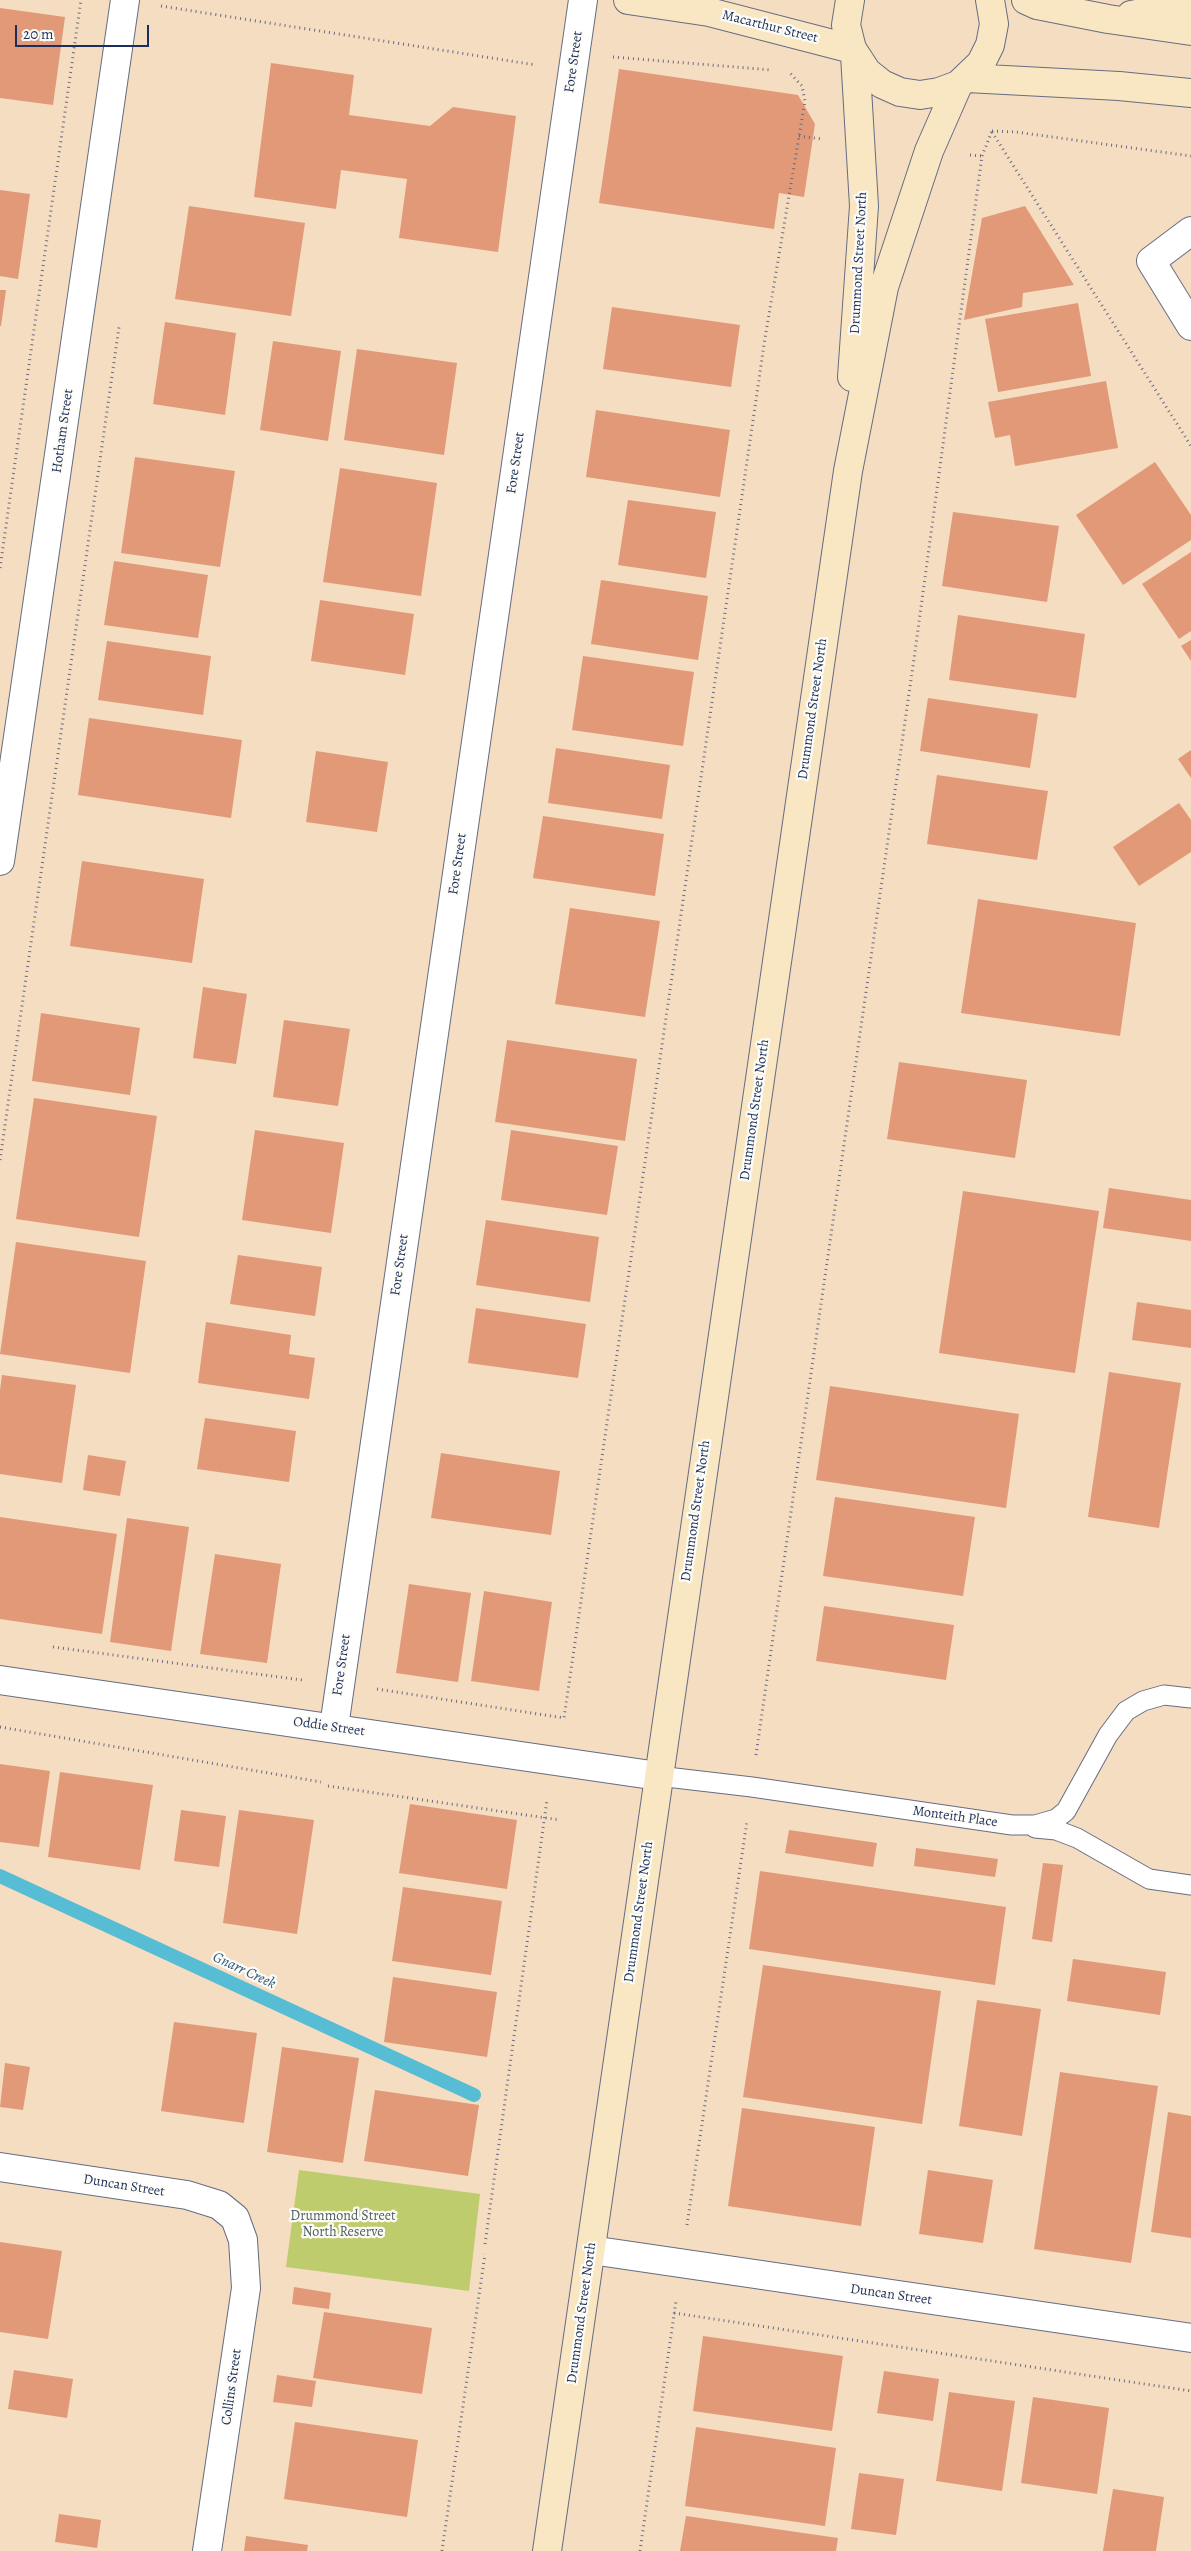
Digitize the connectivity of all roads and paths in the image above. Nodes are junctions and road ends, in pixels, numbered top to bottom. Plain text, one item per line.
1 (81, 0) edge
2 (125, 0) edge
3 (583, 0) edge
4 (628, 0) edge
5 (850, 0) edge
6 (990, 0) edge
7 (1026, 0) edge
8 (1191, 4) edge
9 (162, 17) dead end
10 (1108, 20) junction
11 (1191, 31) edge
12 (853, 52) junction
13 (613, 57) dead end
14 (572, 71) junction
15 (780, 71) dead end
16 (790, 72) dead end
17 (962, 82) junction
18 (1191, 93) edge
19 (992, 131) junction
20 (1191, 156) edge
21 (1191, 231) edge
22 (120, 320) dead end
23 (1191, 326) edge
24 (1191, 446) edge
25 (848, 471) junction
26 (0, 568) edge
27 (0, 861) edge
28 (0, 1160) edge
29 (48, 1646) dead end
30 (0, 1680) edge
31 (340, 1685) junction
32 (1191, 1698) edge
33 (0, 1727) edge
34 (334, 1727) junction
35 (658, 1776) junction
36 (321, 1782) dead end
37 (328, 1786) dead end
38 (752, 1787) junction
39 (547, 1800) dead end
40 (545, 1818) junction
41 (560, 1820) dead end
42 (1012, 1825) junction
43 (1191, 1885) edge
44 (0, 2167) edge
45 (238, 2224) joint
46 (485, 2244) dead end
47 (592, 2250) junction
48 (485, 2254) dead end
49 (681, 2265) junction
50 (674, 2313) junction
51 (1191, 2338) edge
52 (1191, 2392) edge
53 (208, 2551) edge
54 (442, 2551) edge
55 (547, 2551) edge
56 (640, 2551) edge

1 - 26 path
2 - 27 street, Hotham Street
3 - 14 street, Fore Street
4 - 12 main road, Macarthur Street
5 - 12 main road
6 - 17 main road, Drummond Street North
7 - 10 main road
8 - 10 main road
9 - 14 path
10 - 11 main road
12 - 17 main road
12 - 25 main road, Drummond Street North
13 - 15 path
14 - 31 street, Fore Street
16 - 31 path
17 - 18 main road
17 - 25 main road, Drummond Street North
19 - 20 path
19 - 24 path
19 - 38 path
21 - 23 street
22 - 28 path
25 - 35 main road, Drummond Street North
29 - 31 path
30 - 34 street, Oddie Street
31 - 34 street, Fore Street
32 - 42 lane, Monteith Place
33 - 36 path
34 - 35 street, Oddie Street
35 - 38 lane, Monteith Place
35 - 47 main road, Drummond Street North
37 - 40 path
38 - 42 lane, Monteith Place
38 - 49 path
39 - 40 path
40 - 41 path
40 - 46 path
42 - 43 lane
44 - 45 street, Duncan Street
45 - 53 street, Collins Street
47 - 49 street, Duncan Street
47 - 55 main road, Drummond Street North
48 - 54 path
49 - 50 path
49 - 51 street, Duncan Street
50 - 52 path
50 - 56 path

